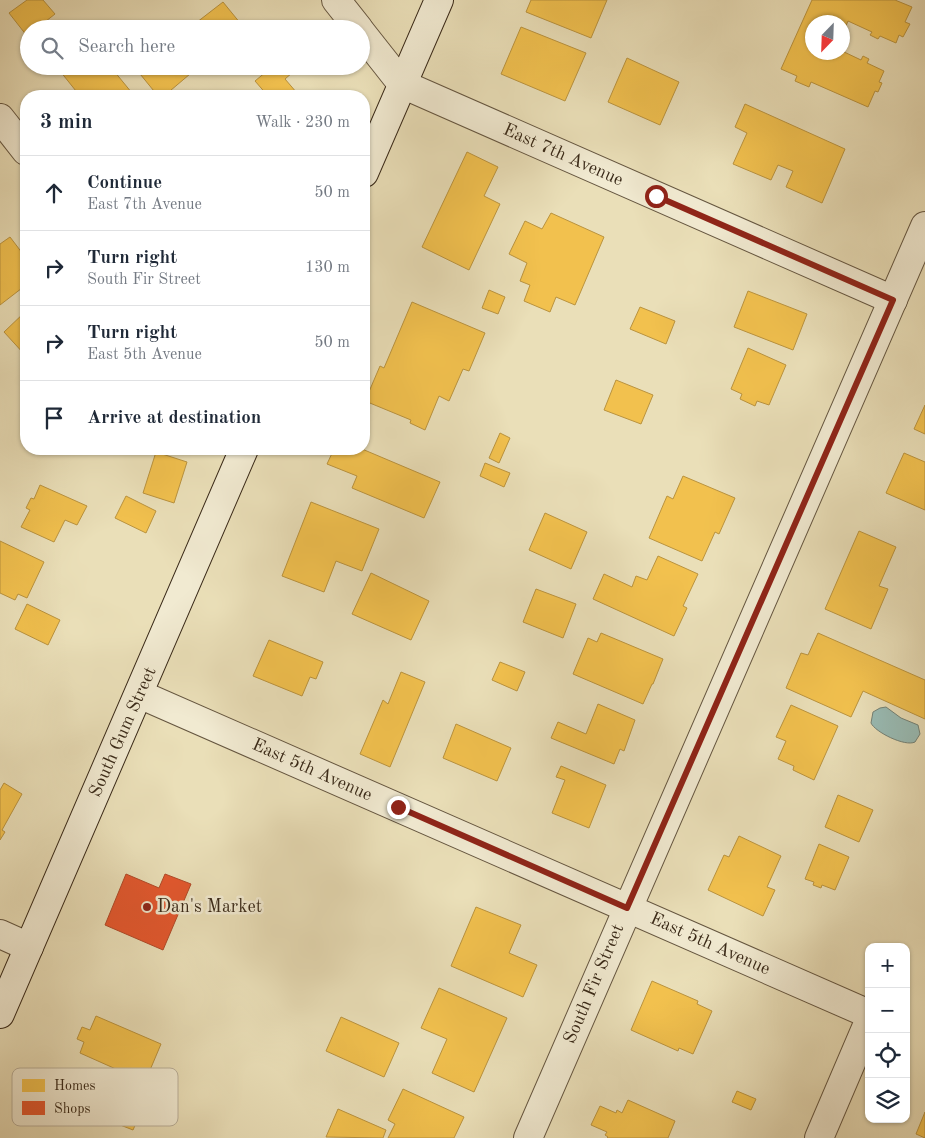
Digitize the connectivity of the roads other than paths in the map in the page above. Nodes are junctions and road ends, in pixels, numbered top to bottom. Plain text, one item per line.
1 (336, 0) edge
2 (438, 0) edge
3 (351, 20) edge
4 (370, 43) edge
5 (402, 84) junction
6 (0, 118) edge
7 (20, 143) edge
8 (370, 159) edge
9 (925, 226) edge
10 (893, 300) junction
11 (241, 455) edge
12 (139, 694) junction
13 (627, 908) junction
14 (0, 934) edge
15 (28, 946) junction
16 (865, 1012) edge
17 (0, 1014) edge
18 (865, 1030) edge
19 (528, 1138) edge
20 (819, 1138) edge

1 - 3 street
2 - 5 street
4 - 5 street, East 7th Avenue
5 - 8 street
5 - 10 street, East 7th Avenue
6 - 7 street
9 - 10 street, South Fir Street
10 - 13 street, South Fir Street
11 - 12 street, South Gum Street
12 - 13 street, East 5th Avenue
12 - 15 street, South Gum Street
13 - 16 street, East 5th Avenue
13 - 19 street, South Fir Street
14 - 15 street
15 - 17 street, South Gum Street
18 - 20 street

